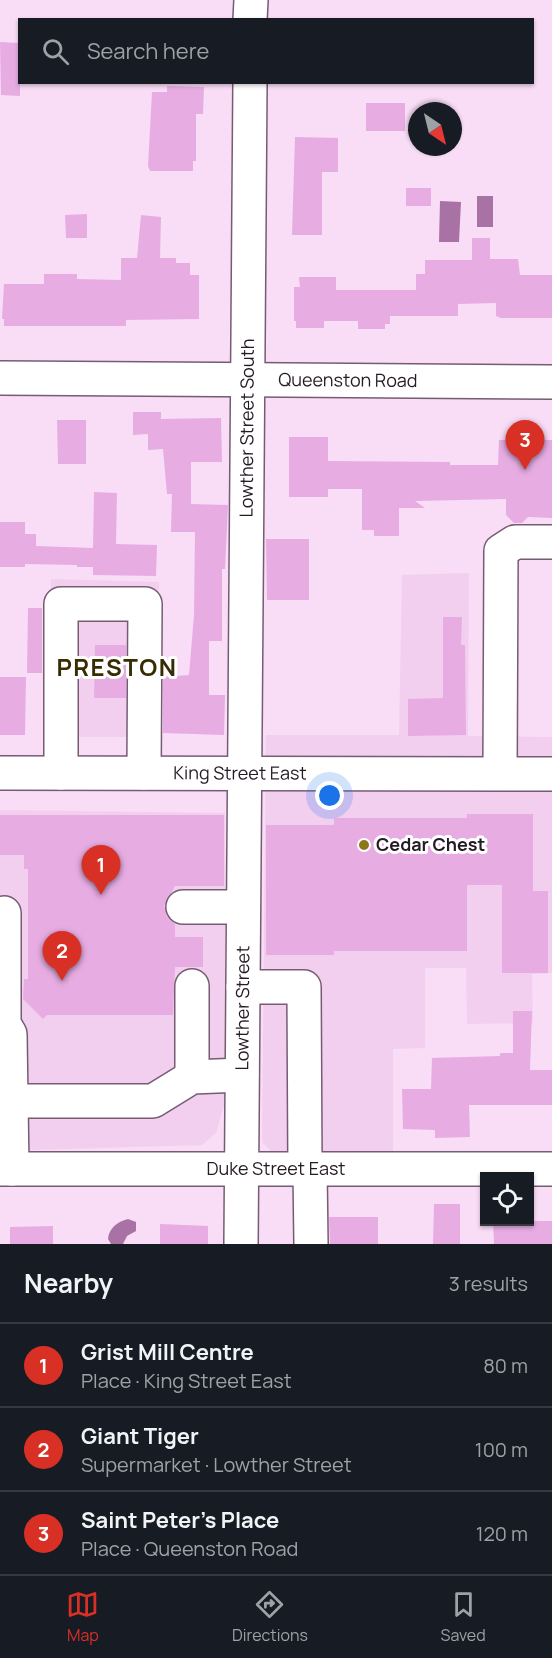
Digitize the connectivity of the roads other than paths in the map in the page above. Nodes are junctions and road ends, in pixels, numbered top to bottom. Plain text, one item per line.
1 (251, 0) edge
2 (250, 18) edge
3 (250, 84) edge
4 (0, 378) edge
5 (248, 379) junction
6 (552, 382) edge
7 (552, 542) edge
8 (61, 772) junction
9 (0, 773) edge
10 (144, 773) junction
11 (243, 773) junction
12 (500, 773) junction
13 (552, 774) edge
14 (183, 907) dead end
15 (243, 907) junction
16 (4, 913) dead end
17 (192, 986) dead end
18 (243, 987) junction
19 (242, 1076) junction
20 (192, 1077) junction
21 (11, 1101) junction
22 (6, 1169) edge
23 (240, 1169) junction
24 (308, 1169) junction
25 (552, 1169) edge
26 (241, 1244) edge
27 (311, 1244) edge

1 - 2 street
3 - 5 street, Lowther Street South
4 - 5 street, Queenston Road
5 - 6 street, Queenston Road
5 - 11 street, Lowther Street South
7 - 12 street
8 - 9 street, King Street East
8 - 10 street, King Street East
8 - 10 street
10 - 11 street, King Street East
11 - 12 street, King Street East
11 - 15 street, Lowther Street
12 - 13 street, King Street East
14 - 15 street
15 - 18 street, Lowther Street
16 - 21 street
17 - 20 street
18 - 19 street, Lowther Street
18 - 24 street
19 - 20 street
19 - 23 street, Lowther Street
20 - 21 street
21 - 22 street
22 - 23 street, Duke Street East
23 - 24 street, Duke Street East
23 - 26 street, Lowther Street
24 - 25 street, Duke Street East
24 - 27 street

